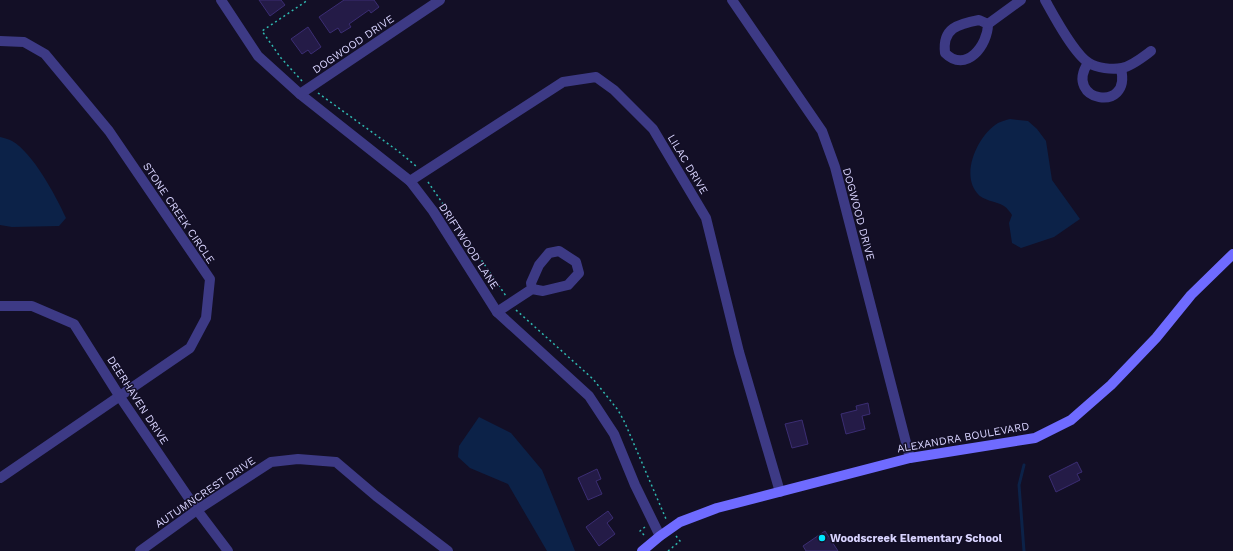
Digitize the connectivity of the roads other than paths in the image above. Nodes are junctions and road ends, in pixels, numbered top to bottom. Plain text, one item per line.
1 (221, 0) edge
2 (440, 0) edge
3 (732, 0) edge
4 (1022, 0) edge
5 (1045, 0) edge
6 (988, 24) junction
7 (0, 41) edge
8 (1151, 51) dead end
9 (1088, 63) junction
10 (1121, 69) junction
11 (300, 94) junction
12 (410, 181) junction
13 (1233, 254) edge
14 (532, 289) junction
15 (0, 306) edge
16 (497, 312) junction
17 (120, 396) junction
18 (910, 458) junction
19 (0, 478) edge
20 (780, 492) junction
21 (197, 510) junction
22 (660, 536) junction
23 (140, 551) edge
24 (228, 551) edge
25 (448, 551) edge
26 (642, 551) edge

1 - 11 street, DRIFTWOOD LANE
2 - 11 street, DOGWOOD DRIVE
3 - 18 street, DOGWOOD DRIVE
4 - 6 street
5 - 9 street
6 - 6 street
7 - 17 street, STONE CREEK CIRCLE
8 - 10 street
9 - 10 street
9 - 10 street
11 - 12 street, DRIFTWOOD LANE
12 - 16 street, DRIFTWOOD LANE
12 - 20 street, LILAC DRIVE
13 - 18 street, ALEXANDRA BOULEVARD
14 - 14 street
14 - 16 street
15 - 17 street, DEERHAVEN DRIVE
16 - 22 street, DRIFTWOOD LANE
17 - 19 street, STONE CREEK CIRCLE
17 - 21 street, DEERHAVEN DRIVE
18 - 20 street, ALEXANDRA BOULEVARD
20 - 22 street, ALEXANDRA BOULEVARD
21 - 23 street, AUTUMNCREST DRIVE
21 - 24 street, DEERHAVEN DRIVE
21 - 25 street, AUTUMNCREST DRIVE
22 - 26 street, ALEXANDRA BOULEVARD

